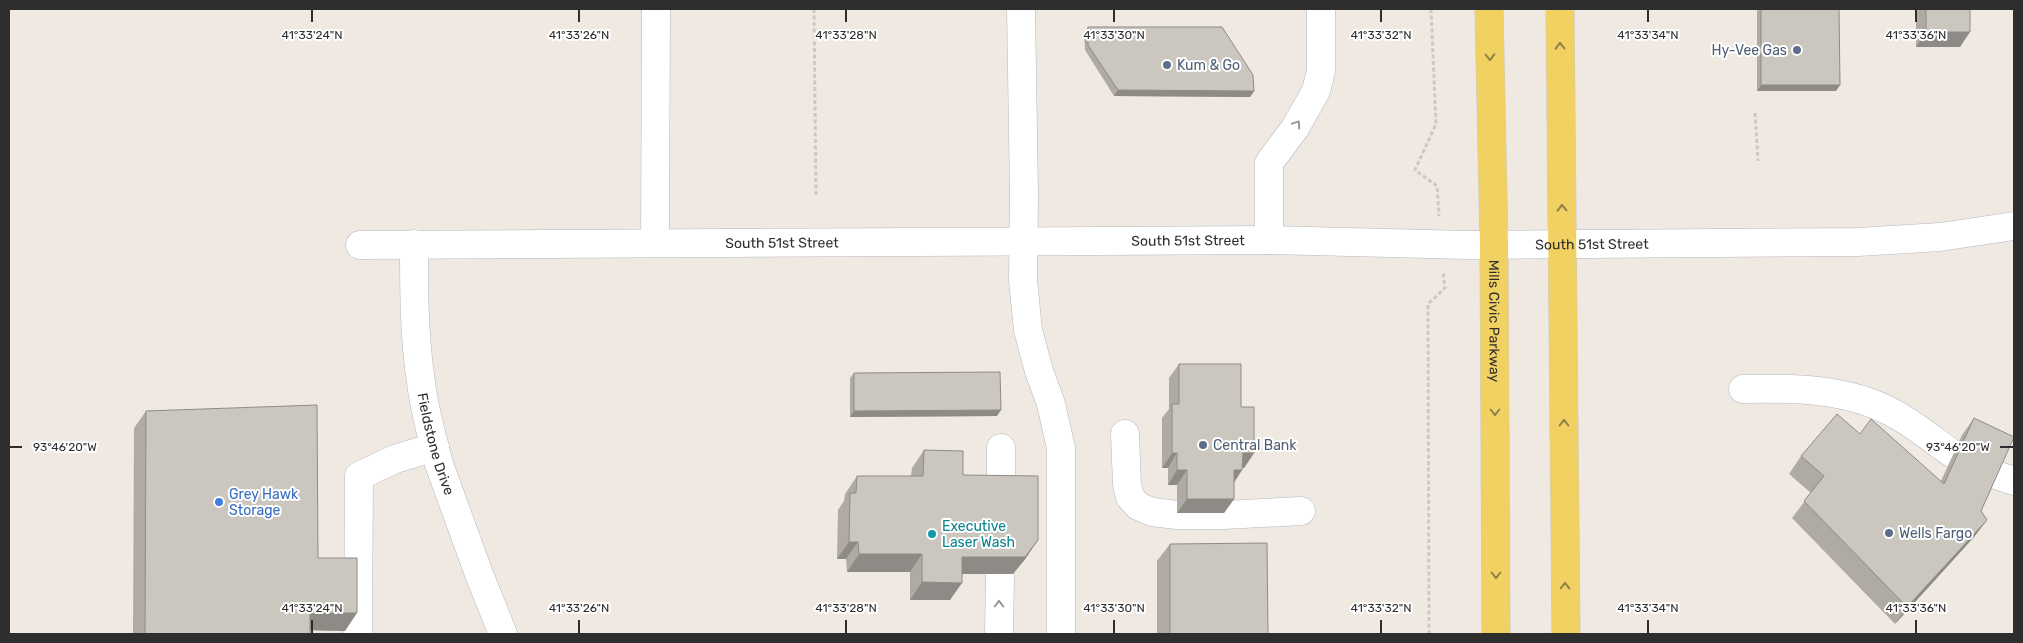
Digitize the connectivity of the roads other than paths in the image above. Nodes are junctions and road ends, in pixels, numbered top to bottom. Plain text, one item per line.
1 (656, 9) edge
2 (1021, 9) edge
3 (1320, 9) edge
4 (1489, 9) edge
5 (1560, 9) edge
6 (2014, 226) edge
7 (1268, 240) junction
8 (1024, 242) junction
9 (655, 243) junction
10 (414, 244) junction
11 (1494, 244) junction
12 (1563, 244) junction
13 (360, 245) dead end
14 (1743, 388) dead end
15 (1125, 434) dead end
16 (435, 447) junction
17 (1001, 448) dead end
18 (1953, 454) dead end
19 (1000, 493) edge
20 (1301, 511) dead end
21 (1000, 574) edge
22 (358, 634) edge
23 (503, 634) edge
24 (999, 634) edge
25 (1061, 634) edge
26 (1496, 634) edge
27 (1566, 634) edge

1 - 9 street
2 - 8 street
7 -> 3 street
4 -> 11 main road, Mills Civic Parkway
12 -> 5 main road
6 - 12 street, South 51st Street
7 - 8 street, South 51st Street
7 - 11 street, South 51st Street
8 - 9 street, South 51st Street
8 - 25 street
9 - 10 street, South 51st Street
10 - 13 street, South 51st Street
10 - 16 street, Fieldstone Drive
11 - 12 street, South 51st Street
11 -> 26 main road, Mills Civic Parkway
27 -> 12 main road
14 - 18 street
15 - 20 street
16 - 22 street
16 - 23 street, Fieldstone Drive
17 - 19 street
24 -> 21 street

